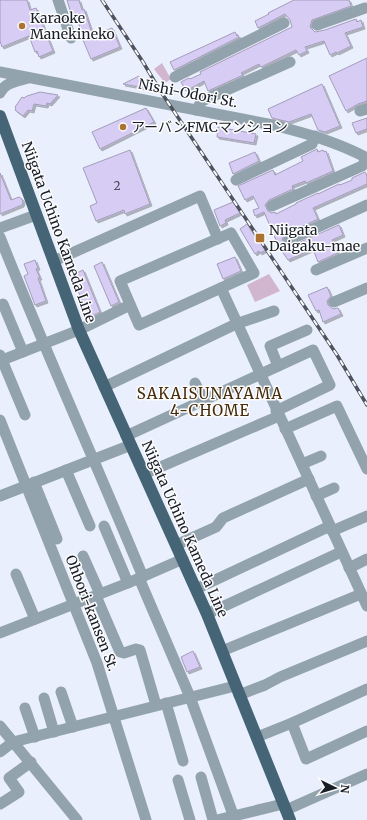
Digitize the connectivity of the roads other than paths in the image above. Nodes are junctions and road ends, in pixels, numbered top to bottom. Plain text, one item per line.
1 (58, 0) edge
2 (364, 7) edge
3 (284, 23) dead end
4 (317, 25) dead end
5 (71, 38) dead end
6 (290, 62) dead end
7 (0, 72) edge
8 (175, 76) dead end
9 (29, 78) junction
10 (0, 93) edge
11 (196, 110) junction
12 (0, 116) edge
13 (315, 136) junction
14 (367, 158) edge
15 (236, 180) dead end
16 (367, 205) edge
17 (272, 206) dead end
18 (36, 215) junction
19 (0, 228) edge
20 (0, 237) edge
21 (218, 239) junction
22 (289, 240) dead end
23 (367, 248) edge
24 (54, 261) junction
25 (316, 270) dead end
26 (221, 288) junction
27 (367, 288) edge
28 (334, 302) dead end
29 (3, 304) dead end
30 (130, 305) junction
31 (274, 311) dead end
32 (236, 324) junction
33 (78, 330) junction
34 (307, 330) dead end
35 (44, 343) junction
36 (23, 352) junction
37 (1, 359) edge
38 (278, 366) junction
39 (260, 374) junction
40 (195, 383) dead end
41 (104, 387) junction
42 (204, 400) junction
43 (25, 414) dead end
44 (278, 414) junction
45 (0, 420) edge
46 (285, 430) junction
47 (128, 440) junction
48 (321, 456) dead end
49 (93, 459) junction
50 (302, 464) junction
51 (367, 469) edge
52 (66, 470) junction
53 (144, 474) junction
54 (309, 479) junction
55 (30, 484) junction
56 (334, 488) dead end
57 (0, 496) edge
58 (316, 496) junction
59 (367, 516) edge
60 (90, 526) dead end
61 (104, 526) dead end
62 (331, 529) junction
63 (57, 539) dead end
64 (176, 545) junction
65 (341, 552) junction
66 (83, 556) dead end
67 (182, 559) junction
68 (367, 559) edge
69 (349, 568) junction
70 (16, 574) dead end
71 (141, 577) junction
72 (128, 583) junction
73 (196, 589) junction
74 (98, 595) junction
75 (365, 600) edge
76 (74, 604) junction
77 (207, 614) junction
78 (35, 619) junction
79 (0, 633) edge
80 (367, 641) edge
81 (222, 652) junction
82 (367, 689) edge
83 (237, 691) junction
84 (61, 692) dead end
85 (190, 696) junction
86 (44, 698) dead end
87 (161, 704) junction
88 (25, 708) dead end
89 (114, 716) junction
90 (292, 723) junction
91 (0, 726) edge
92 (73, 727) junction
93 (367, 731) edge
94 (54, 732) junction
95 (35, 737) junction
96 (257, 737) junction
97 (13, 742) junction
98 (0, 752) edge
99 (182, 761) dead end
100 (30, 762) junction
101 (367, 774) edge
102 (201, 778) dead end
103 (178, 780) dead end
104 (0, 804) edge
105 (286, 811) edge
106 (234, 818) edge
107 (77, 820) edge
108 (146, 820) edge
109 (190, 820) edge
110 (213, 820) edge
111 (217, 820) edge

1 - 5 street
2 - 4 street
3 - 8 street
6 - 11 street
7 - 9 street, Nishi-Odori St.
9 - 10 street
9 - 11 street, Nishi-Odori St.
11 - 13 street, Nishi-Odori St.
12 - 18 main road, Niigata Uchino Kameda Line
13 - 14 street, Nishi-Odori St.
13 - 15 street
14 - 17 street
16 - 22 street
18 - 19 street
18 - 24 main road, Niigata Uchino Kameda Line
20 - 35 street
21 - 24 street
21 - 26 street
21 - 30 street
23 - 25 street
24 - 33 main road, Niigata Uchino Kameda Line
26 - 30 street
26 - 32 street
27 - 28 street
29 - 36 street
30 - 33 street
31 - 32 street
32 - 39 street
32 - 41 street
33 - 35 street
33 - 41 main road, Niigata Uchino Kameda Line
34 - 38 street
35 - 36 street
35 - 49 street
36 - 37 street
37 - 43 street
38 - 39 street
38 - 44 street
39 - 42 street
39 - 44 street
40 - 42 street
41 - 47 main road, Niigata Uchino Kameda Line
42 - 47 street
44 - 46 street
44 - 53 street
45 - 55 street, Ohbori-kansen St.
46 - 50 street
46 - 51 street
47 - 49 street
47 - 53 main road, Niigata Uchino Kameda Line
48 - 50 street
49 - 52 street
49 - 71 street
50 - 54 street
52 - 55 street
52 - 60 street
53 - 64 main road, Niigata Uchino Kameda Line
54 - 58 street
54 - 64 street
55 - 57 street
55 - 63 street
55 - 76 street, Ohbori-kansen St.
56 - 58 street
58 - 62 street
59 - 62 street
61 - 72 street
62 - 65 street
62 - 73 street
64 - 67 main road, Niigata Uchino Kameda Line
65 - 69 street
65 - 77 street
66 - 74 street
67 - 71 street
67 - 73 main road, Niigata Uchino Kameda Line
68 - 69 street
69 - 75 street
70 - 78 street
71 - 72 street
71 - 85 street
72 - 74 street
73 - 77 main road, Niigata Uchino Kameda Line
74 - 76 street
74 - 87 street
75 - 81 street
76 - 78 street
76 - 89 street, Ohbori-kansen St.
77 - 81 main road, Niigata Uchino Kameda Line
78 - 79 street
80 - 83 street
81 - 83 main road, Niigata Uchino Kameda Line
82 - 90 street
83 - 85 street
83 - 96 main road, Niigata Uchino Kameda Line
84 - 92 street
85 - 87 street
85 - 106 street
86 - 94 street
87 - 89 street
87 - 99 street
88 - 95 street
89 - 92 street
89 - 108 street, Ohbori-kansen St.
90 - 93 street
90 - 96 street
91 - 97 street
92 - 94 street
94 - 95 street
95 - 97 street
96 - 105 main road, Niigata Uchino Kameda Line
97 - 98 street
97 - 100 street
100 - 104 street
100 - 107 street
101 - 105 street
102 - 110 street
103 - 109 street
105 - 106 street
106 - 111 street

